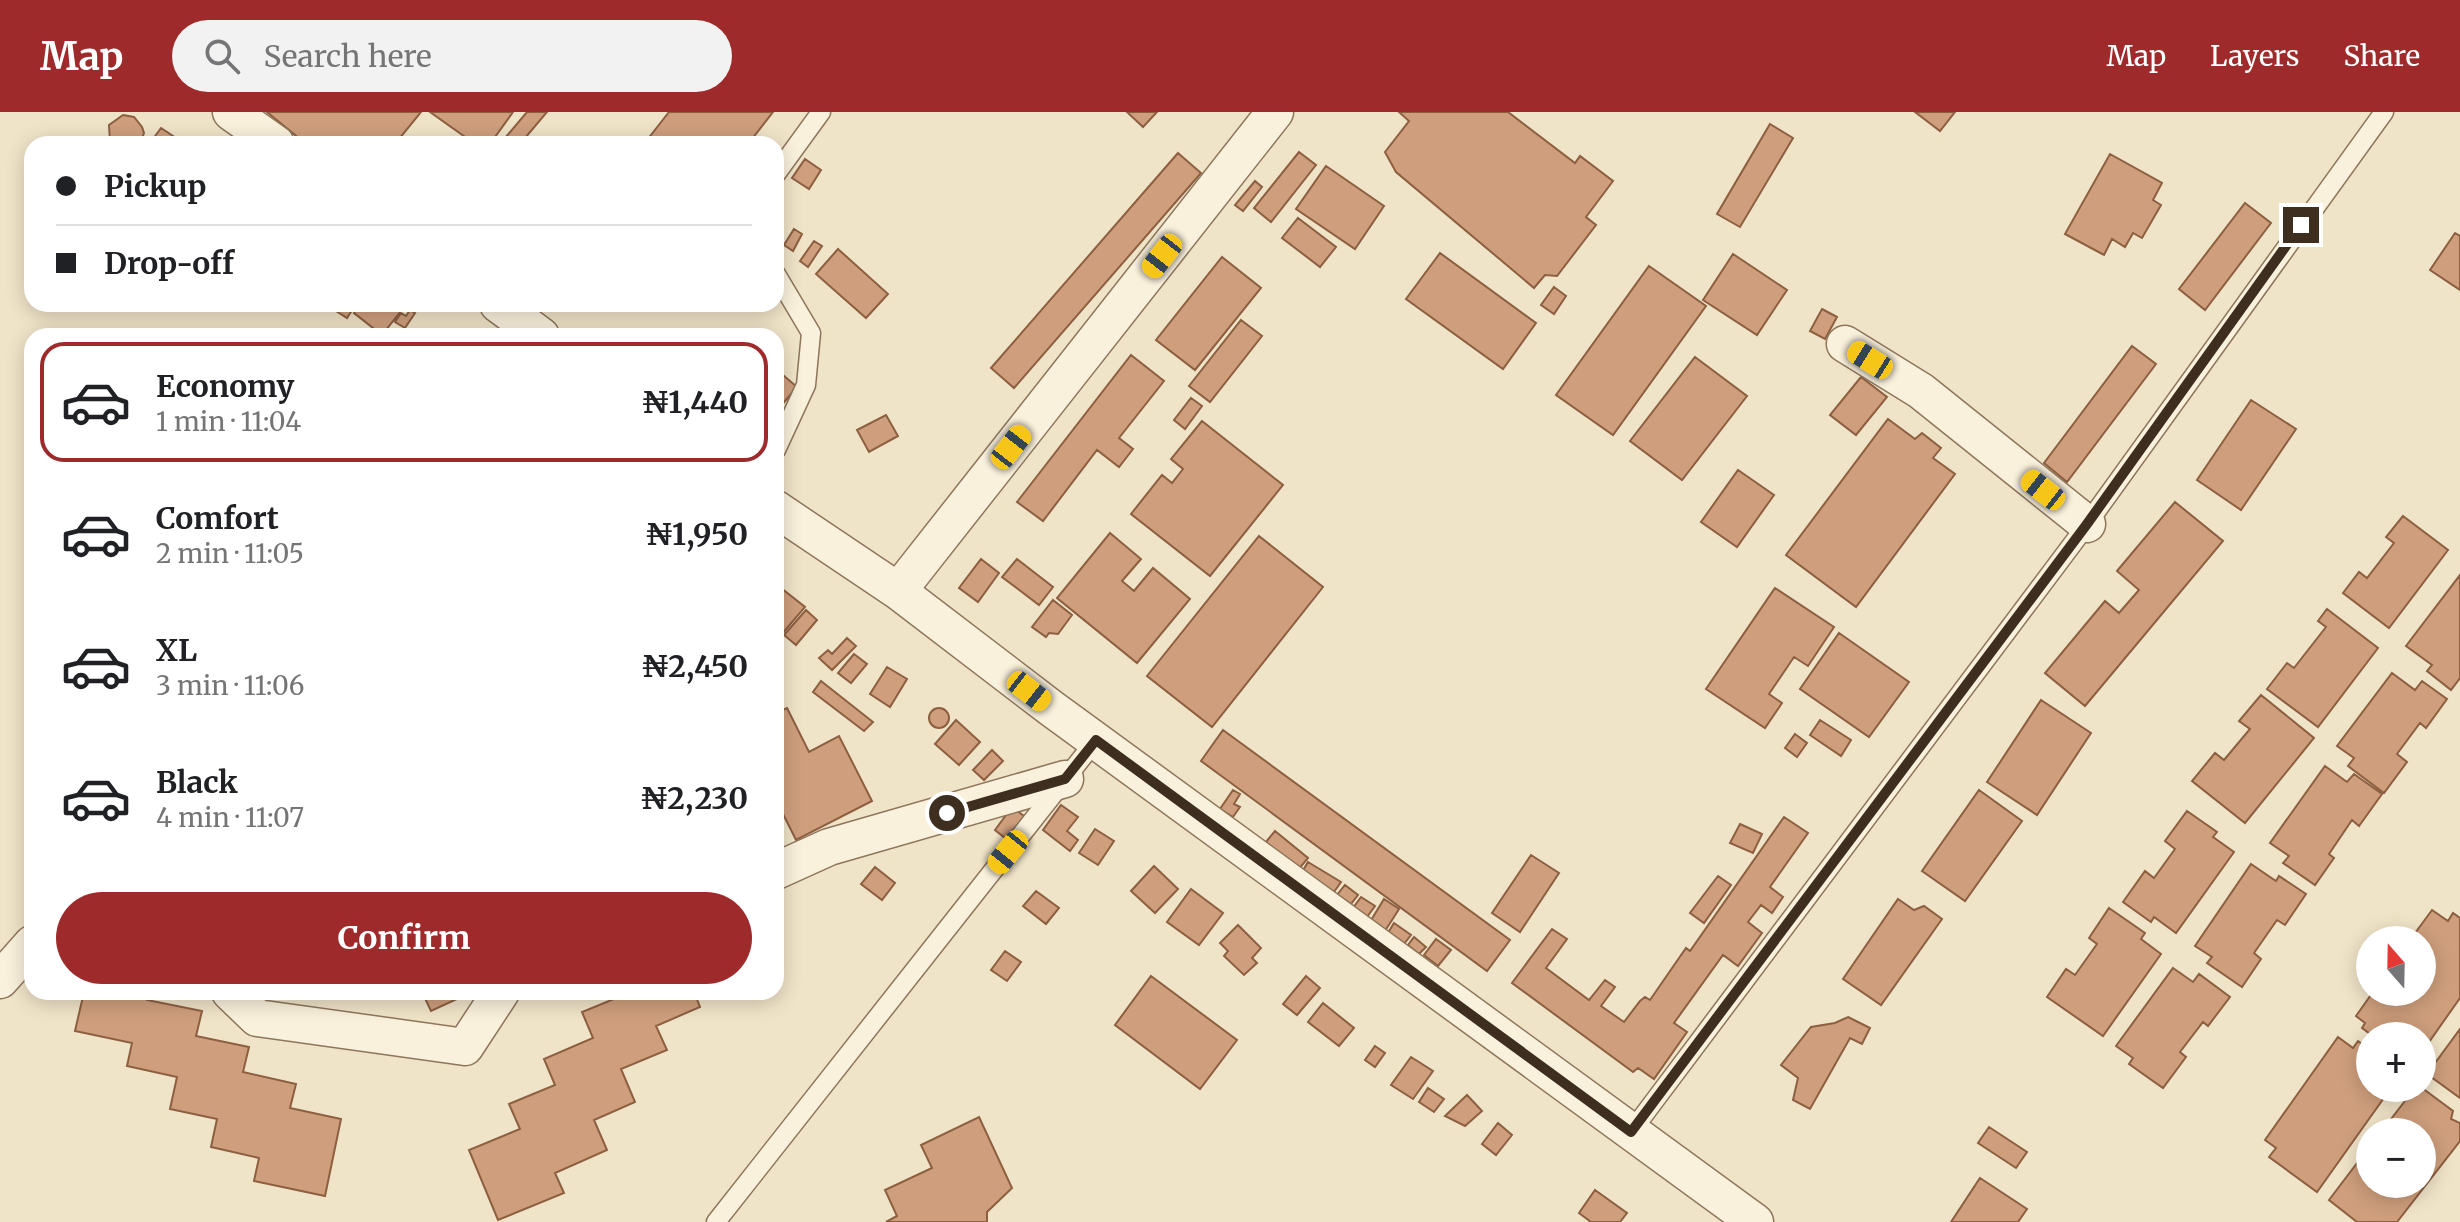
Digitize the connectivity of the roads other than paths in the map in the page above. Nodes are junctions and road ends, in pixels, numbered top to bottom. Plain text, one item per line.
1 (231, 112) edge
2 (821, 112) edge
3 (1275, 112) edge
4 (2384, 112) edge
5 (265, 136) edge
6 (784, 163) edge
7 (784, 287) edge
8 (509, 312) edge
9 (530, 328) edge
10 (1845, 344) dead end
11 (784, 433) edge
12 (784, 514) edge
13 (2087, 524) junction
14 (898, 591) junction
15 (1096, 740) junction
16 (1065, 779) junction
17 (784, 867) edge
18 (24, 953) edge
19 (0, 980) edge
20 (238, 1000) edge
21 (496, 1000) edge
22 (1631, 1132) junction
23 (716, 1222) edge
24 (1755, 1222) edge

1 - 5 street
2 - 6 lane
3 - 14 street
4 - 13 lane
7 - 11 lane
8 - 9 street
10 - 13 street
12 - 14 street
13 - 22 lane
14 - 15 street
15 - 16 lane
15 - 22 street
16 - 17 street
16 - 23 lane
18 - 19 street
20 - 21 street
22 - 24 street

